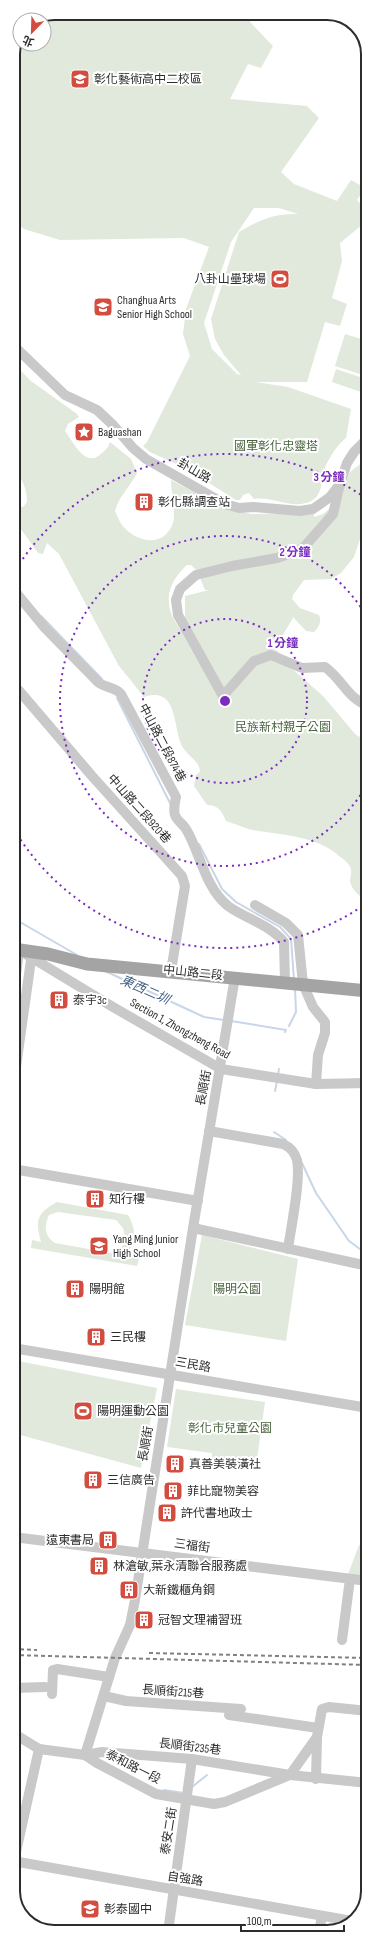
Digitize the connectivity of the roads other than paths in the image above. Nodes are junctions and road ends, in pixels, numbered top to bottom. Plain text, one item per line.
1 (20, 352) edge
2 (361, 445) edge
3 (340, 484) junction
4 (20, 598) edge
5 (20, 691) edge
6 (361, 702) edge
7 (255, 905) dead end
8 (20, 951) edge
9 (285, 951) junction
10 (300, 951) junction
11 (31, 955) junction
12 (171, 971) junction
13 (235, 978) junction
14 (294, 983) junction
15 (361, 990) edge
16 (20, 1036) edge
17 (221, 1069) junction
18 (361, 1083) edge
19 (316, 1084) junction
20 (209, 1131) junction
21 (20, 1170) edge
22 (198, 1201) junction
23 (193, 1228) junction
24 (288, 1248) junction
25 (361, 1264) edge
26 (20, 1349) edge
27 (172, 1374) junction
28 (361, 1407) edge
29 (20, 1538) edge
30 (143, 1552) junction
31 (350, 1579) junction
32 (361, 1581) edge
33 (342, 1640) dead end
34 (109, 1677) junction
35 (20, 1688) edge
36 (104, 1696) junction
37 (241, 1709) dead end
38 (361, 1710) edge
39 (229, 1715) dead end
40 (318, 1732) junction
41 (20, 1737) edge
42 (39, 1749) junction
43 (85, 1755) junction
44 (192, 1759) junction
45 (290, 1775) junction
46 (316, 1778) junction
47 (361, 1783) edge
48 (188, 1794) junction
49 (20, 1834) edge
50 (20, 1862) edge
51 (173, 1891) junction
52 (322, 1916) junction
53 (344, 1920) edge
54 (169, 1925) edge
55 (320, 1925) edge

1 - 3 street, 卦山路
2 - 3 street, 卦山路
3 - 6 street
4 - 9 street, 中山路二段874巷
5 - 12 street, 中山路二段920巷
7 - 10 street
8 - 11 main road, 中山路二段
9 - 10 street
9 - 14 street, 中山路二段874巷
10 - 14 street
11 - 12 main road, 中山路二段
11 - 16 street
11 - 17 street, Section 1, Zhongzheng Road
12 - 13 main road, 中山路二段
13 - 14 main road, 中山路二段
13 - 17 street, 長順街
14 - 15 main road, 中山路二段
14 - 19 street
17 - 19 street, Section 1, Zhongzheng Road
17 - 20 street, 長順街
18 - 19 street, Section 1, Zhongzheng Road
20 - 22 street, 長順街
20 - 24 street
21 - 22 street
22 - 23 street, 長順街
23 - 24 street
23 - 27 street, 長順街
24 - 25 street
26 - 27 street, 三民路
27 - 28 street, 三民路
27 - 30 street, 長順街
29 - 30 street, 三福街
30 - 31 street, 三福街
30 - 34 street, 長順街
31 - 32 street, 三福街
31 - 33 street
34 - 35 street
34 - 36 street, 長順街
36 - 37 street, 長順街215巷
36 - 43 street, 長順街
38 - 40 street
39 - 40 street
40 - 45 street
40 - 46 street
41 - 42 street, 泰和路一段
42 - 43 street, 泰和路一段
42 - 49 street
43 - 44 street, 長順街235巷
43 - 48 street, 泰和路一段
44 - 45 street, 長順街235巷
44 - 48 street, 泰安二街
45 - 46 street, 長順街235巷
45 - 48 street, 泰和路一段
46 - 47 street, 長順街235巷
48 - 51 street, 泰安二街
50 - 51 street, 自強路
51 - 52 street, 自強路
51 - 54 street, 泰安二街
52 - 53 street, 自強路
52 - 55 street

